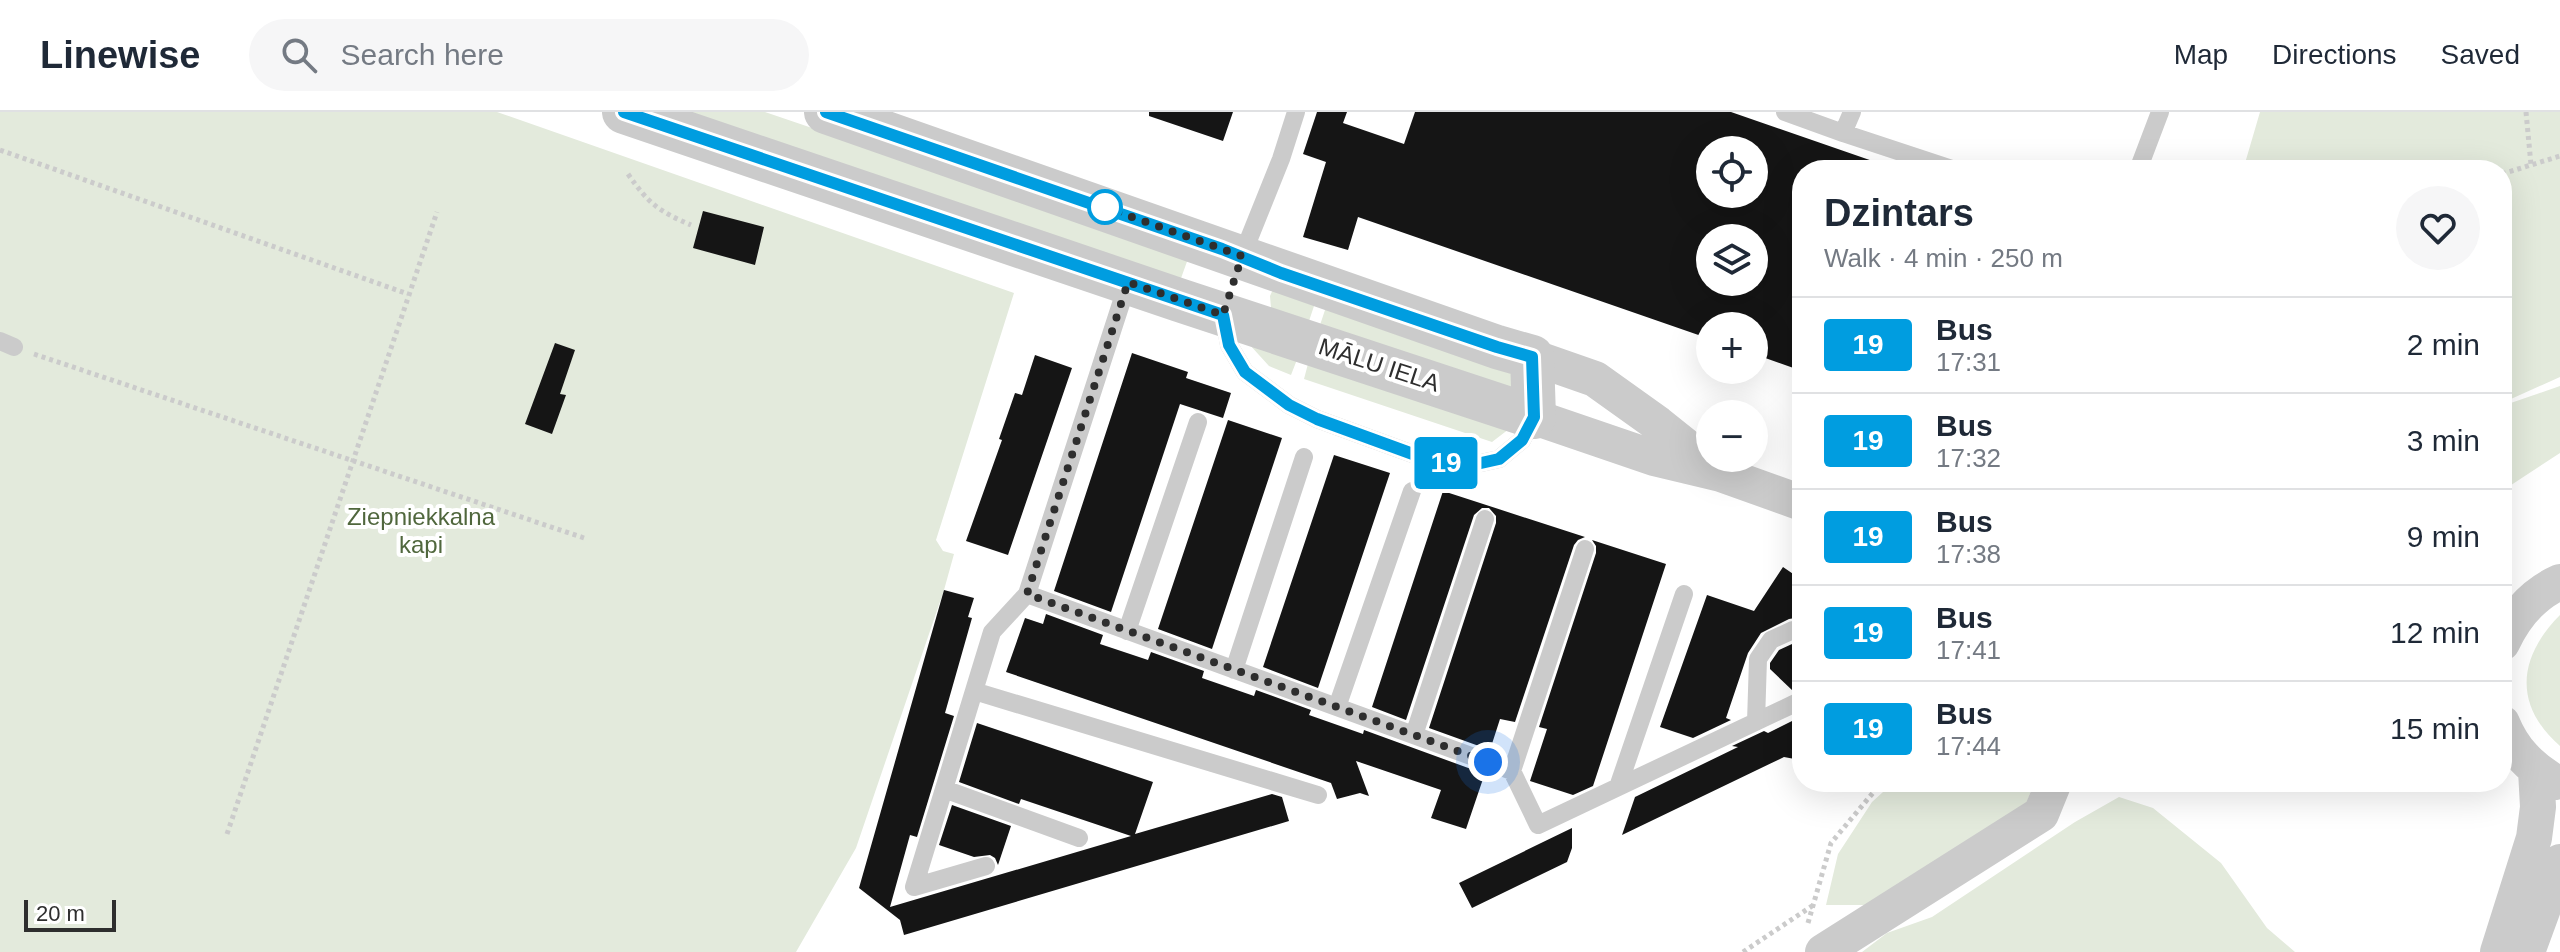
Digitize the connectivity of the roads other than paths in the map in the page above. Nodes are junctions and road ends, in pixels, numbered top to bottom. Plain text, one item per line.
1 (624, 112) edge
2 (826, 112) edge
3 (1296, 112) edge
4 (1785, 112) edge
5 (1852, 112) edge
6 (2160, 112) edge
7 (1843, 133) junction
8 (1925, 160) edge
9 (2142, 160) edge
10 (1242, 256) junction
11 (1128, 282) junction
12 (1223, 315) junction
13 (1532, 357) junction
14 (1534, 417) junction
15 (1198, 422) dead end
16 (1304, 457) dead end
17 (1721, 474) junction
18 (1412, 491) dead end
19 (1792, 499) edge
20 (1485, 519) dead end
21 (1585, 549) dead end
22 (2560, 582) edge
23 (1027, 594) junction
24 (1684, 594) dead end
25 (2512, 625) edge
26 (1792, 630) edge
27 (1127, 631) junction
28 (1234, 670) junction
29 (974, 691) junction
30 (1792, 705) edge
31 (1337, 707) junction
32 (1756, 722) junction
33 (1414, 735) junction
34 (2512, 744) edge
35 (1512, 771) junction
36 (2548, 778) edge
37 (1618, 787) junction
38 (944, 789) junction
39 (2050, 792) edge
40 (1318, 795) dead end
41 (1079, 838) dead end
42 (2560, 862) edge
43 (986, 866) dead end
44 (1815, 940) edge
45 (2498, 952) edge
46 (2527, 952) edge

1 - 11 street, MĀLU IELA
2 - 10 street, MĀLU IELA
3 - 10 lane
4 - 7 lane
5 - 7 lane
6 - 9 lane
7 - 8 lane
10 - 12 street
10 - 13 street, MĀLU IELA
11 - 12 street, MĀLU IELA
11 - 23 lane
12 - 14 street, MĀLU IELA
12 - 14 lane
13 - 14 street
13 - 17 street, MĀLU IELA
14 - 17 street, MĀLU IELA
15 - 27 lane
16 - 28 lane
17 - 19 street, MĀLU IELA
18 - 31 lane
20 - 33 lane
21 - 35 lane
22 - 25 street
23 - 27 lane
23 - 29 lane
24 - 37 lane
26 - 32 lane
27 - 28 lane
28 - 31 lane
29 - 38 lane
29 - 40 lane
30 - 32 lane
31 - 33 lane
32 - 37 lane
33 - 35 lane
34 - 36 street
35 - 37 lane
36 - 45 street
38 - 41 lane
38 - 43 lane
39 - 44 street
42 - 46 street

